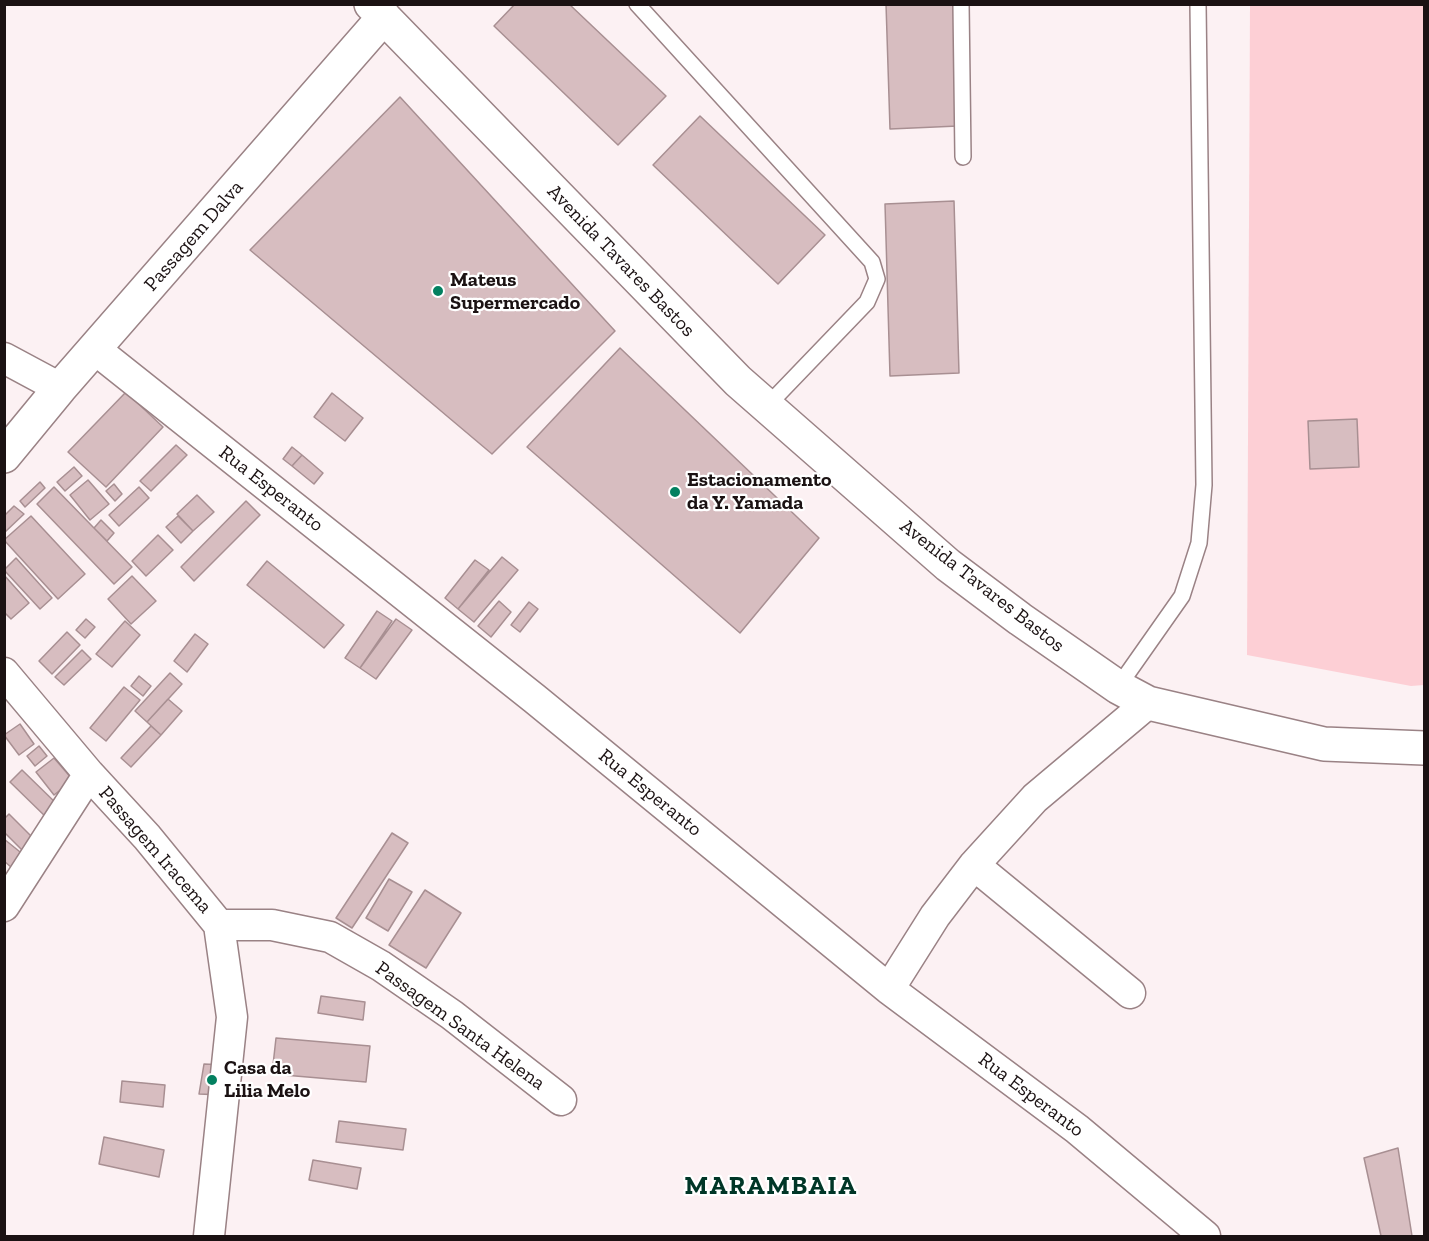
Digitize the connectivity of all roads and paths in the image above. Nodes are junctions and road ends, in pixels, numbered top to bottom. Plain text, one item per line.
1 (637, 4) edge
2 (961, 4) edge
3 (1198, 4) edge
4 (377, 10) edge
5 (963, 157) dead end
6 (96, 350) junction
7 (4, 358) edge
8 (60, 388) junction
9 (767, 406) junction
10 (4, 456) edge
11 (4, 673) edge
12 (1118, 687) junction
13 (1148, 703) junction
14 (1425, 748) edge
15 (89, 774) junction
16 (974, 865) junction
17 (4, 906) edge
18 (219, 925) junction
19 (889, 989) junction
20 (1130, 993) dead end
21 (561, 1100) dead end
22 (209, 1236) edge
23 (1205, 1236) edge

1 - 9 lane
2 - 5 lane
3 - 12 lane
4 - 6 main road, Passagem Dalva
4 - 9 main road, Avenida Tavares Bastos
6 - 8 main road, Passagem Dalva
6 - 19 street, Rua Esperanto
7 - 8 street
8 - 10 main road, Passagem Dalva
9 - 12 main road, Avenida Tavares Bastos
11 - 15 street, Passagem Iracema
12 - 13 main road, Avenida Tavares Bastos
13 - 14 main road, Avenida Tavares Bastos
13 - 16 street
15 - 17 street
15 - 18 street, Passagem Iracema
16 - 19 street
16 - 20 street
18 - 21 street, Passagem Santa Helena
18 - 22 street, Passagem Iracema
19 - 23 street, Rua Esperanto

